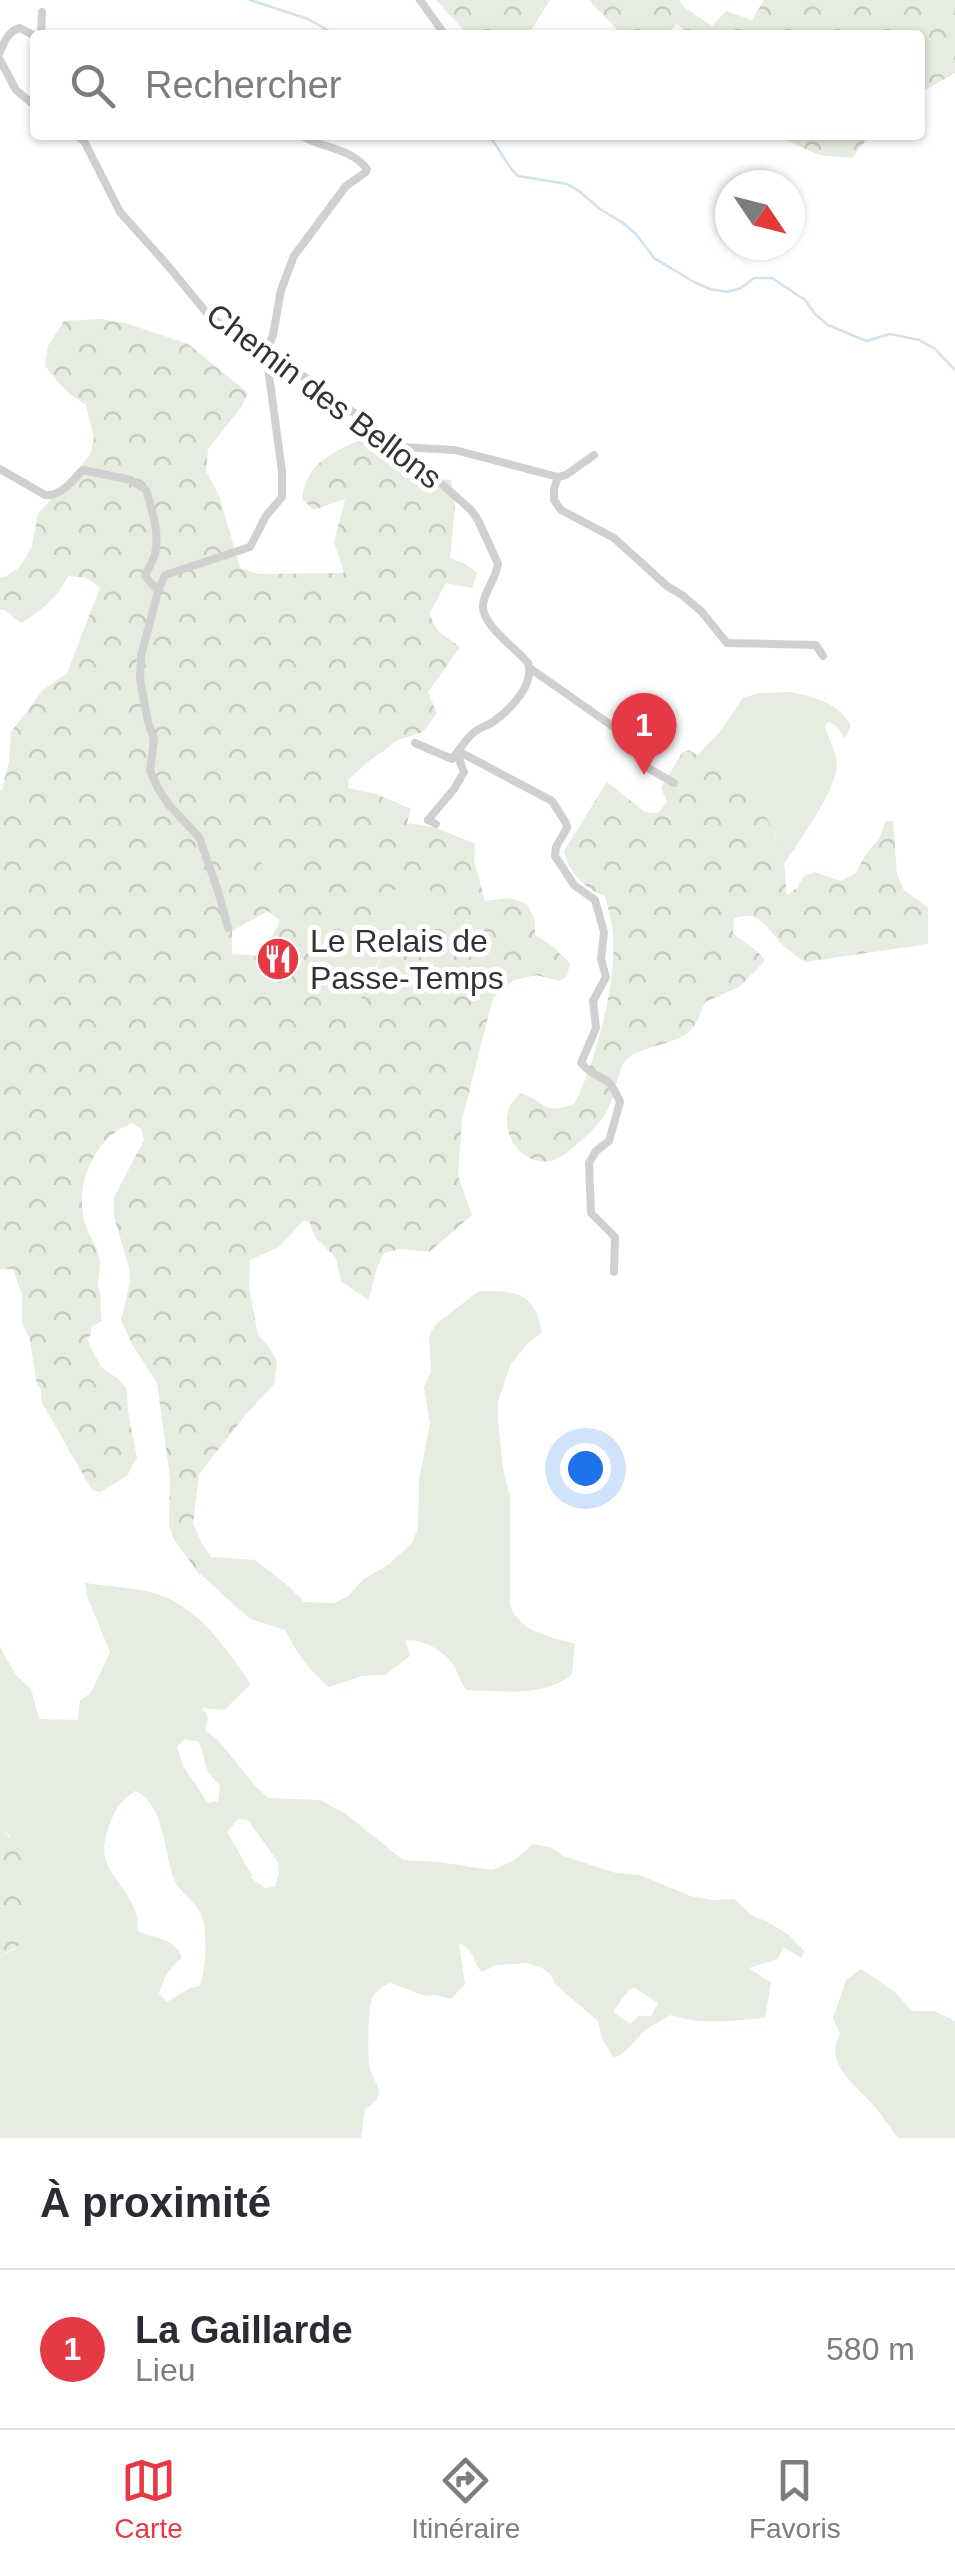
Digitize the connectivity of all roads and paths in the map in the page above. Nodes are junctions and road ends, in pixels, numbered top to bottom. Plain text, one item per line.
1 (420, 0) edge
2 (42, 12) dead end
3 (39, 30) edge
4 (442, 30) edge
5 (30, 32) edge
6 (0, 52) edge
7 (0, 60) edge
8 (30, 102) edge
9 (82, 140) edge
10 (309, 140) edge
11 (266, 352) junction
12 (400, 447) junction
13 (594, 455) dead end
14 (0, 468) edge
15 (558, 477) junction
16 (158, 591) junction
17 (823, 656) dead end
18 (531, 669) junction
19 (415, 743) dead end
20 (458, 753) junction
21 (674, 784) dead end
22 (436, 824) dead end
23 (228, 928) dead end
24 (614, 1272) dead end

1 - 4 street
2 - 3 street
5 - 6 street
7 - 8 street
9 - 11 street, Chemin des Bellons
10 - 11 street
11 - 12 street, Chemin des Bellons
11 - 16 street
12 - 15 street
12 - 18 street, Chemin des Bellons
13 - 15 street
14 - 16 street
15 - 17 street
16 - 23 street
18 - 20 street
18 - 21 street
19 - 20 street
20 - 22 street
20 - 24 street

